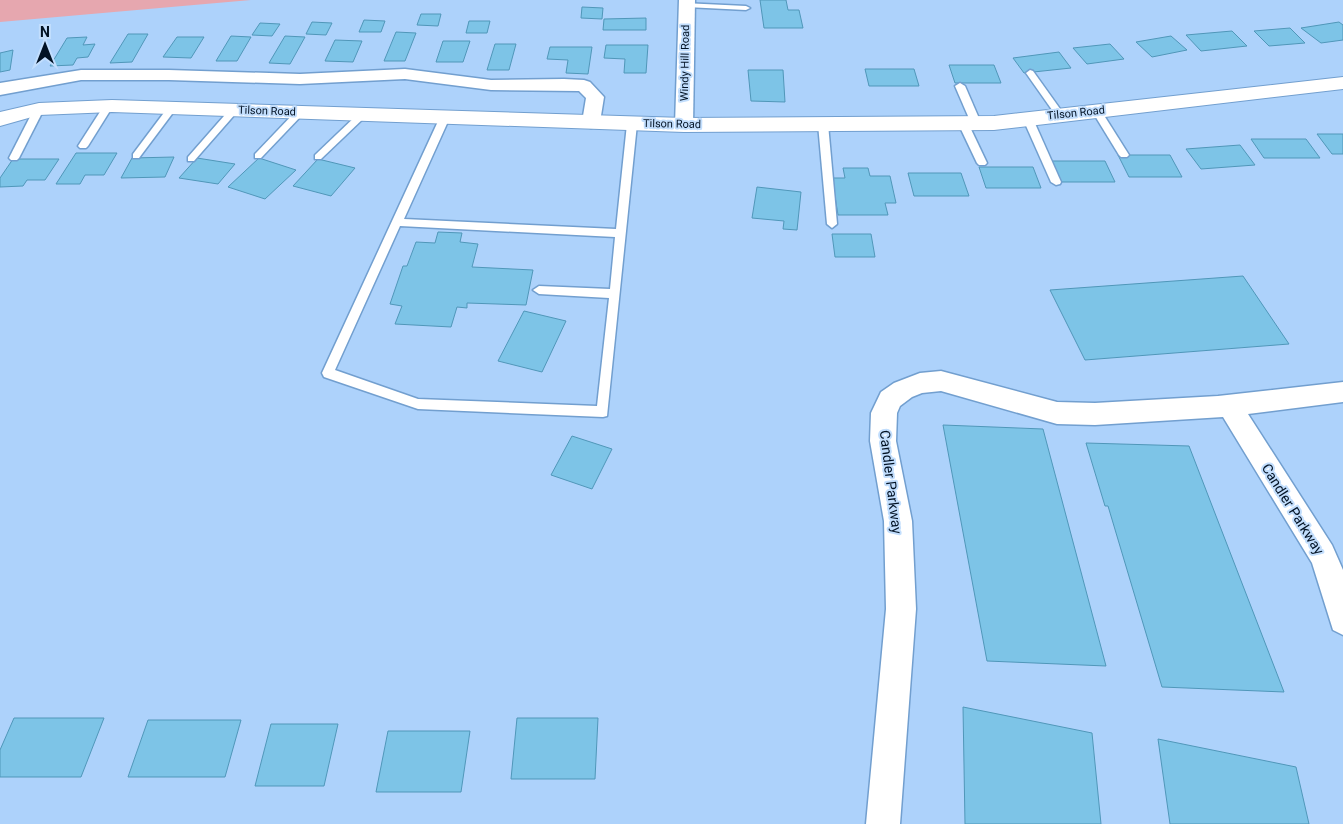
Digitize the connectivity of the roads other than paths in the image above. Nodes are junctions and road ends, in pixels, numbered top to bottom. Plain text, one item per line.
1 (686, 2) edge
2 (746, 8) dead end
3 (1030, 73) dead end
4 (1343, 83) edge
5 (960, 86) dead end
6 (0, 88) edge
7 (108, 106) junction
8 (172, 108) junction
9 (39, 110) junction
10 (234, 110) junction
11 (1097, 111) junction
12 (300, 112) junction
13 (362, 115) junction
14 (1060, 115) junction
15 (445, 117) junction
16 (0, 119) edge
17 (1028, 119) junction
18 (591, 122) junction
19 (969, 123) junction
20 (632, 124) junction
21 (823, 124) junction
22 (684, 125) junction
23 (83, 146) dead end
24 (1124, 155) dead end
25 (136, 156) dead end
26 (258, 156) dead end
27 (14, 158) dead end
28 (318, 158) dead end
29 (191, 159) dead end
30 (982, 164) dead end
31 (1056, 182) dead end
32 (397, 222) junction
33 (832, 224) dead end
34 (621, 233) junction
35 (539, 290) dead end
36 (615, 294) junction
37 (1343, 392) edge
38 (1229, 405) junction
39 (1343, 620) edge
40 (883, 824) edge

1 - 2 lane
1 - 22 street, Windy Hill Road
3 - 14 lane
4 - 11 street, Tilson Road
5 - 19 lane
6 - 18 street
7 - 8 street, Tilson Road
7 - 9 street, Tilson Road
7 - 23 lane
8 - 10 street, Tilson Road
8 - 25 lane
9 - 16 street, Tilson Road
9 - 27 lane
10 - 12 street, Tilson Road
10 - 29 lane
11 - 14 street, Tilson Road
11 - 24 lane
12 - 13 street, Tilson Road
12 - 26 lane
13 - 15 street, Tilson Road
13 - 28 lane
14 - 17 street, Tilson Road
15 - 18 street, Tilson Road
15 - 32 lane
17 - 19 street, Tilson Road
17 - 31 lane
18 - 20 street, Tilson Road
19 - 21 street, Tilson Road
19 - 30 lane
20 - 22 street, Tilson Road
20 - 34 lane
21 - 22 street, Tilson Road
21 - 33 lane
32 - 34 lane
32 - 36 lane
34 - 36 lane
35 - 36 lane
37 - 38 street, Candler Parkway
38 - 39 street, Candler Parkway
38 - 40 street, Candler Parkway

